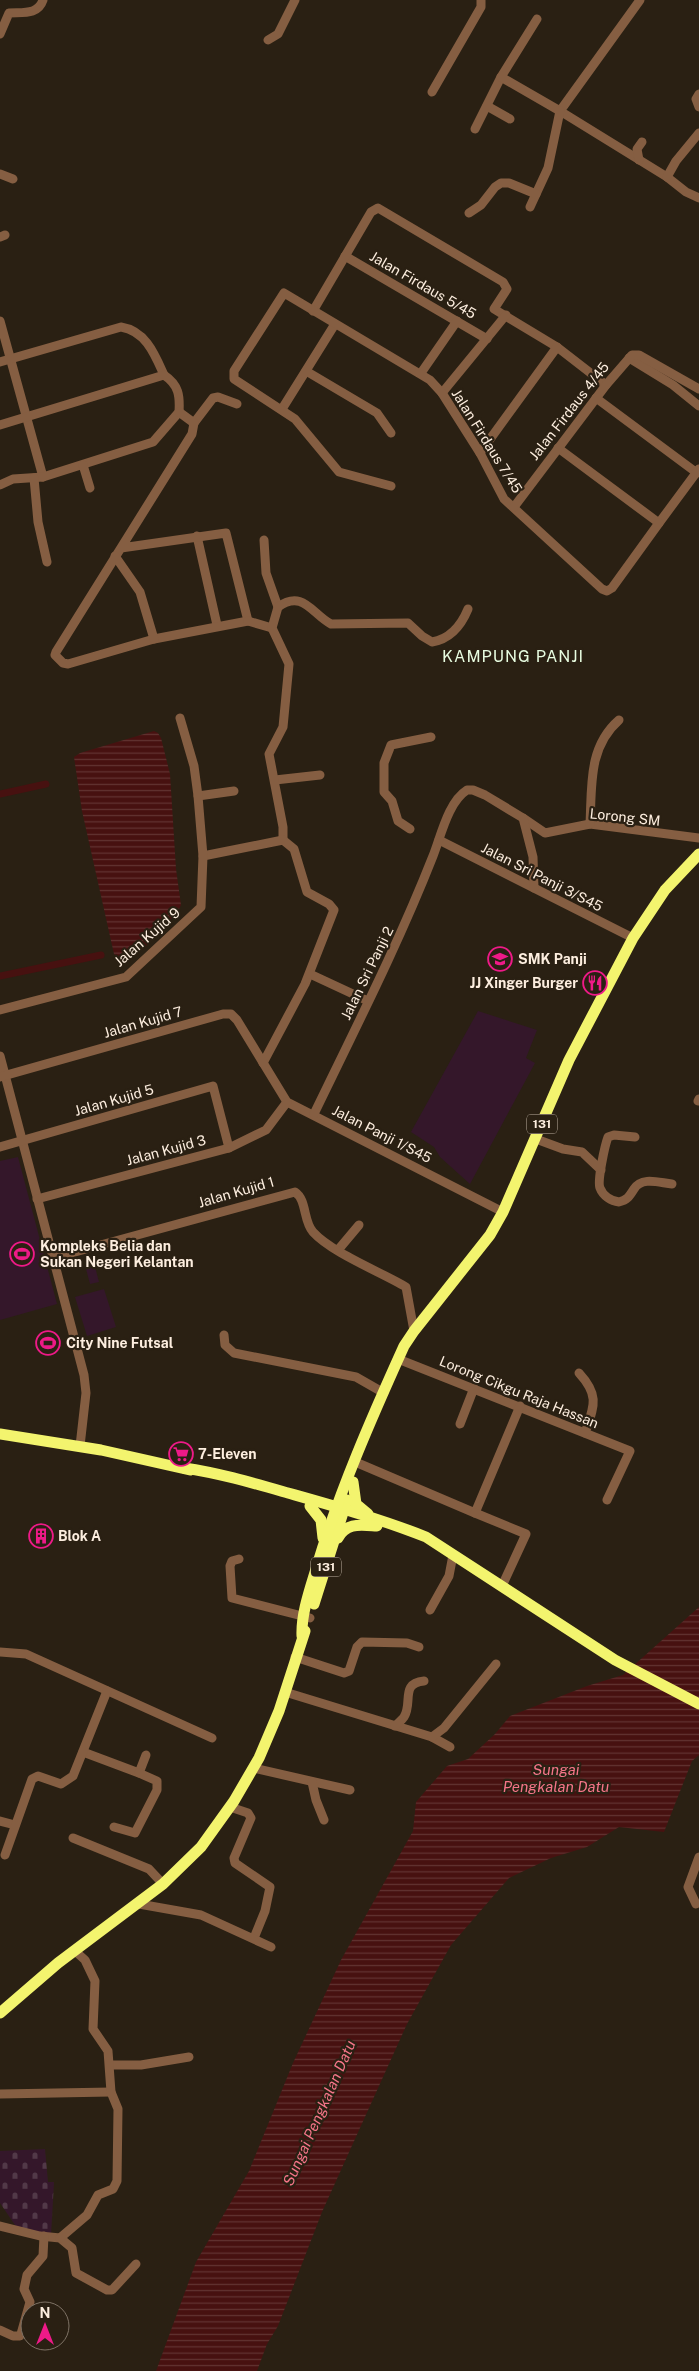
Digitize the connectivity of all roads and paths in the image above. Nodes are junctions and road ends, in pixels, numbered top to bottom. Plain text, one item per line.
1 (43, 0) edge
2 (295, 0) edge
3 (481, 0) edge
4 (640, 0) edge
5 (537, 19) dead end
6 (1, 31) edge
7 (268, 40) dead end
8 (501, 78) junction
9 (432, 92) dead end
10 (699, 94) edge
11 (487, 106) junction
12 (699, 106) edge
13 (560, 111) junction
14 (510, 119) dead end
15 (475, 128) dead end
16 (699, 133) edge
17 (642, 142) dead end
18 (639, 160) junction
19 (0, 174) edge
20 (667, 177) junction
21 (13, 179) dead end
22 (536, 194) junction
23 (699, 198) edge
24 (530, 207) dead end
25 (469, 213) dead end
26 (345, 256) junction
27 (313, 311) junction
28 (506, 316) junction
29 (0, 321) edge
30 (457, 321) junction
31 (335, 324) junction
32 (487, 339) junction
33 (557, 347) junction
34 (629, 358) junction
35 (11, 359) junction
36 (0, 362) edge
37 (306, 371) junction
38 (422, 373) junction
39 (164, 375) junction
40 (606, 385) junction
41 (699, 388) edge
42 (442, 394) junction
43 (596, 398) junction
44 (237, 404) dead end
45 (699, 406) edge
46 (282, 409) junction
47 (179, 412) junction
48 (27, 418) junction
49 (194, 423) junction
50 (0, 426) edge
51 (392, 433) dead end
52 (558, 448) junction
53 (480, 453) junction
54 (83, 464) junction
55 (698, 471) edge
56 (44, 477) junction
57 (34, 478) junction
58 (0, 485) edge
59 (391, 486) dead end
60 (90, 488) dead end
61 (514, 506) junction
62 (659, 523) junction
63 (197, 536) junction
64 (264, 540) dead end
65 (121, 548) junction
66 (116, 556) junction
67 (47, 562) dead end
68 (278, 607) junction
69 (468, 609) dead end
70 (248, 621) junction
71 (217, 625) junction
72 (272, 628) junction
73 (154, 639) junction
74 (180, 718) dead end
75 (619, 720) dead end
76 (431, 737) dead end
77 (320, 775) dead end
78 (275, 780) junction
79 (467, 790) joint
80 (234, 791) dead end
81 (198, 796) junction
82 (523, 818) junction
83 (590, 824) junction
84 (410, 829) dead end
85 (699, 838) edge
86 (283, 840) junction
87 (439, 840) junction
88 (699, 854) edge
89 (202, 856) junction
90 (534, 888) junction
91 (632, 938) junction
92 (310, 974) junction
93 (368, 1001) junction
94 (0, 1010) edge
95 (0, 1056) edge
96 (263, 1063) junction
97 (3, 1076) edge
98 (288, 1102) junction
99 (314, 1114) junction
100 (635, 1137) dead end
101 (536, 1139) junction
102 (22, 1140) junction
103 (0, 1147) edge
104 (229, 1148) junction
105 (601, 1170) junction
106 (672, 1184) dead end
107 (36, 1199) junction
108 (503, 1212) junction
109 (359, 1225) dead end
110 (338, 1250) junction
111 (53, 1258) junction
112 (414, 1331) junction
113 (224, 1335) dead end
114 (398, 1359) junction
115 (579, 1373) dead end
116 (474, 1388) junction
117 (384, 1394) junction
118 (520, 1406) junction
119 (460, 1424) dead end
120 (585, 1433) junction
121 (0, 1434) edge
122 (80, 1446) junction
123 (360, 1464) junction
124 (349, 1481) junction
125 (607, 1500) dead end
126 (309, 1503) junction
127 (339, 1512) junction
128 (475, 1513) junction
129 (378, 1523) junction
130 (326, 1553) junction
131 (453, 1555) junction
132 (240, 1559) dead end
133 (502, 1586) junction
134 (430, 1610) dead end
135 (307, 1617) junction
136 (419, 1647) dead end
137 (0, 1652) edge
138 (295, 1657) junction
139 (496, 1664) dead end
140 (424, 1681) dead end
141 (107, 1691) junction
142 (286, 1692) junction
143 (699, 1704) edge
144 (395, 1726) junction
145 (432, 1737) junction
146 (212, 1738) dead end
147 (450, 1747) dead end
148 (83, 1752) junction
149 (146, 1755) dead end
150 (253, 1768) junction
151 (139, 1773) junction
152 (312, 1782) junction
153 (350, 1790) dead end
154 (230, 1807) junction
155 (324, 1820) dead end
156 (0, 1821) edge
157 (14, 1825) junction
158 (114, 1827) dead end
159 (73, 1838) dead end
160 (5, 1855) dead end
161 (699, 1857) edge
162 (163, 1884) junction
163 (138, 1904) junction
164 (696, 1904) dead end
165 (255, 1939) junction
166 (271, 1946) dead end
167 (75, 1951) junction
168 (0, 2013) edge
169 (189, 2057) dead end
170 (110, 2064) junction
171 (111, 2092) junction
172 (0, 2094) edge
173 (0, 2226) edge
174 (44, 2236) junction
175 (60, 2238) junction
176 (136, 2264) dead end
177 (0, 2330) edge

1 - 6 street
2 - 7 street
3 - 9 street
4 - 13 street
5 - 8 street
8 - 11 street
8 - 13 street
10 - 12 street
11 - 14 street
11 - 15 street
13 - 18 street
13 - 22 street
16 - 20 street
17 - 18 street
18 - 20 street
19 - 21 street
20 - 23 street
22 - 24 street
22 - 25 street
26 - 27 street
26 - 28 street
26 - 30 street, Jalan Firdaus 5/45
27 - 31 street, Jalan Firdaus 7/45
27 - 46 street, Jalan Firdaus 7/45
28 - 32 street
28 - 33 street
29 - 35 street
30 - 32 street, Jalan Firdaus 5/45
30 - 38 street
31 - 37 street
31 - 38 street, Jalan Firdaus 7/45
32 - 42 street
33 - 40 street
33 - 53 street
34 - 40 street, Jalan Firdaus 4/45
34 - 41 street
34 - 45 street
35 - 36 street
35 - 39 street
35 - 48 street
37 - 46 street
37 - 51 street
38 - 42 street, Jalan Firdaus 7/45
39 - 47 street
39 - 48 street
40 - 43 street, Jalan Firdaus 4/45
42 - 53 street, Jalan Firdaus 7/45
43 - 52 street, Jalan Firdaus 4/45
43 - 55 street
44 - 49 street
46 - 59 street
47 - 49 street
47 - 54 street
48 - 50 street
48 - 56 street
49 - 65 street
52 - 61 street, Jalan Firdaus 4/45
52 - 62 street
53 - 61 street, Jalan Firdaus 7/45
54 - 56 street
54 - 60 street
55 - 62 street
56 - 57 street
57 - 58 street
57 - 67 street
61 - 62 street, Jalan Firdaus 7/45
63 - 65 street
63 - 70 street
63 - 71 street
64 - 68 street
65 - 66 street
66 - 73 street
66 - 73 street
68 - 69 street
68 - 72 street
70 - 71 street
70 - 72 street
71 - 73 street
72 - 78 street
74 - 81 street, Jalan Kujid 9
75 - 83 street
76 - 84 street
77 - 78 street
78 - 86 street
79 - 82 street, Lorong SM
79 - 87 street, Jalan Sri Panji 2
80 - 81 street
81 - 89 street, Jalan Kujid 9
82 - 83 street, Lorong SM
82 - 90 street
83 - 85 street, Lorong SM
86 - 89 street
86 - 92 street
87 - 90 street, Jalan Sri Panji 3/S45
87 - 93 street, Jalan Sri Panji 2
88 - 91 main road, 131
89 - 94 street, Jalan Kujid 9
90 - 91 street, Jalan Sri Panji 3/S45
91 - 101 main road, 131
92 - 93 street
92 - 96 street
93 - 99 street, Jalan Sri Panji 2
95 - 97 street
96 - 97 street, Jalan Kujid 7
96 - 98 street
97 - 102 street
98 - 99 street, Jalan Panji 1/S45
98 - 104 street, Jalan Kujid 3
99 - 108 street, Jalan Panji 1/S45
100 - 105 street
101 - 105 street
101 - 108 main road, 131
102 - 103 street, Jalan Kujid 5
102 - 104 street, Jalan Kujid 5
102 - 107 street
104 - 107 street, Jalan Kujid 3
105 - 106 street
107 - 111 street
108 - 112 main road, 131
109 - 110 street
110 - 111 street, Jalan Kujid 1
110 - 112 street, Jalan Kujid 1
111 - 122 street
112 - 114 main road, 131
113 - 117 street
114 - 116 street, Lorong Cikgu Raja Hassan
114 - 117 main road, 131
115 - 120 street
116 - 118 street, Lorong Cikgu Raja Hassan
116 - 119 street
117 - 123 main road, 131
117 - 124 main road, 131
118 - 120 street, Lorong Cikgu Raja Hassan
118 - 128 street
120 - 125 street, Lorong Cikgu Raja Hassan
121 - 122 main road
122 - 126 main road
123 - 124 main road, 131
123 - 128 street
124 - 126 main road
124 - 127 main road, 131
124 - 129 main road
126 - 127 main road
126 - 130 main road
127 - 129 main road
127 - 130 main road, 131
128 - 133 street
129 - 130 main road
129 - 131 main road
130 - 135 main road, 131
131 - 133 main road
131 - 134 street
132 - 135 street
133 - 143 main road
135 - 138 main road, 131
136 - 138 street
137 - 141 street
138 - 142 main road
139 - 145 street
140 - 144 street
141 - 146 street
141 - 148 street
142 - 144 street
142 - 150 main road
144 - 145 street
145 - 147 street
148 - 151 street
148 - 157 street
149 - 151 street
150 - 152 street
150 - 154 main road
151 - 158 street
152 - 153 street
152 - 155 street
154 - 162 main road
154 - 165 street
156 - 157 street
157 - 160 street
159 - 162 street
161 - 164 street
162 - 163 main road
163 - 165 street
163 - 167 main road
165 - 166 street
167 - 168 main road
167 - 170 street
169 - 170 street
170 - 171 street
171 - 172 street
171 - 175 street
173 - 174 street
174 - 175 street
174 - 177 street
175 - 176 street

